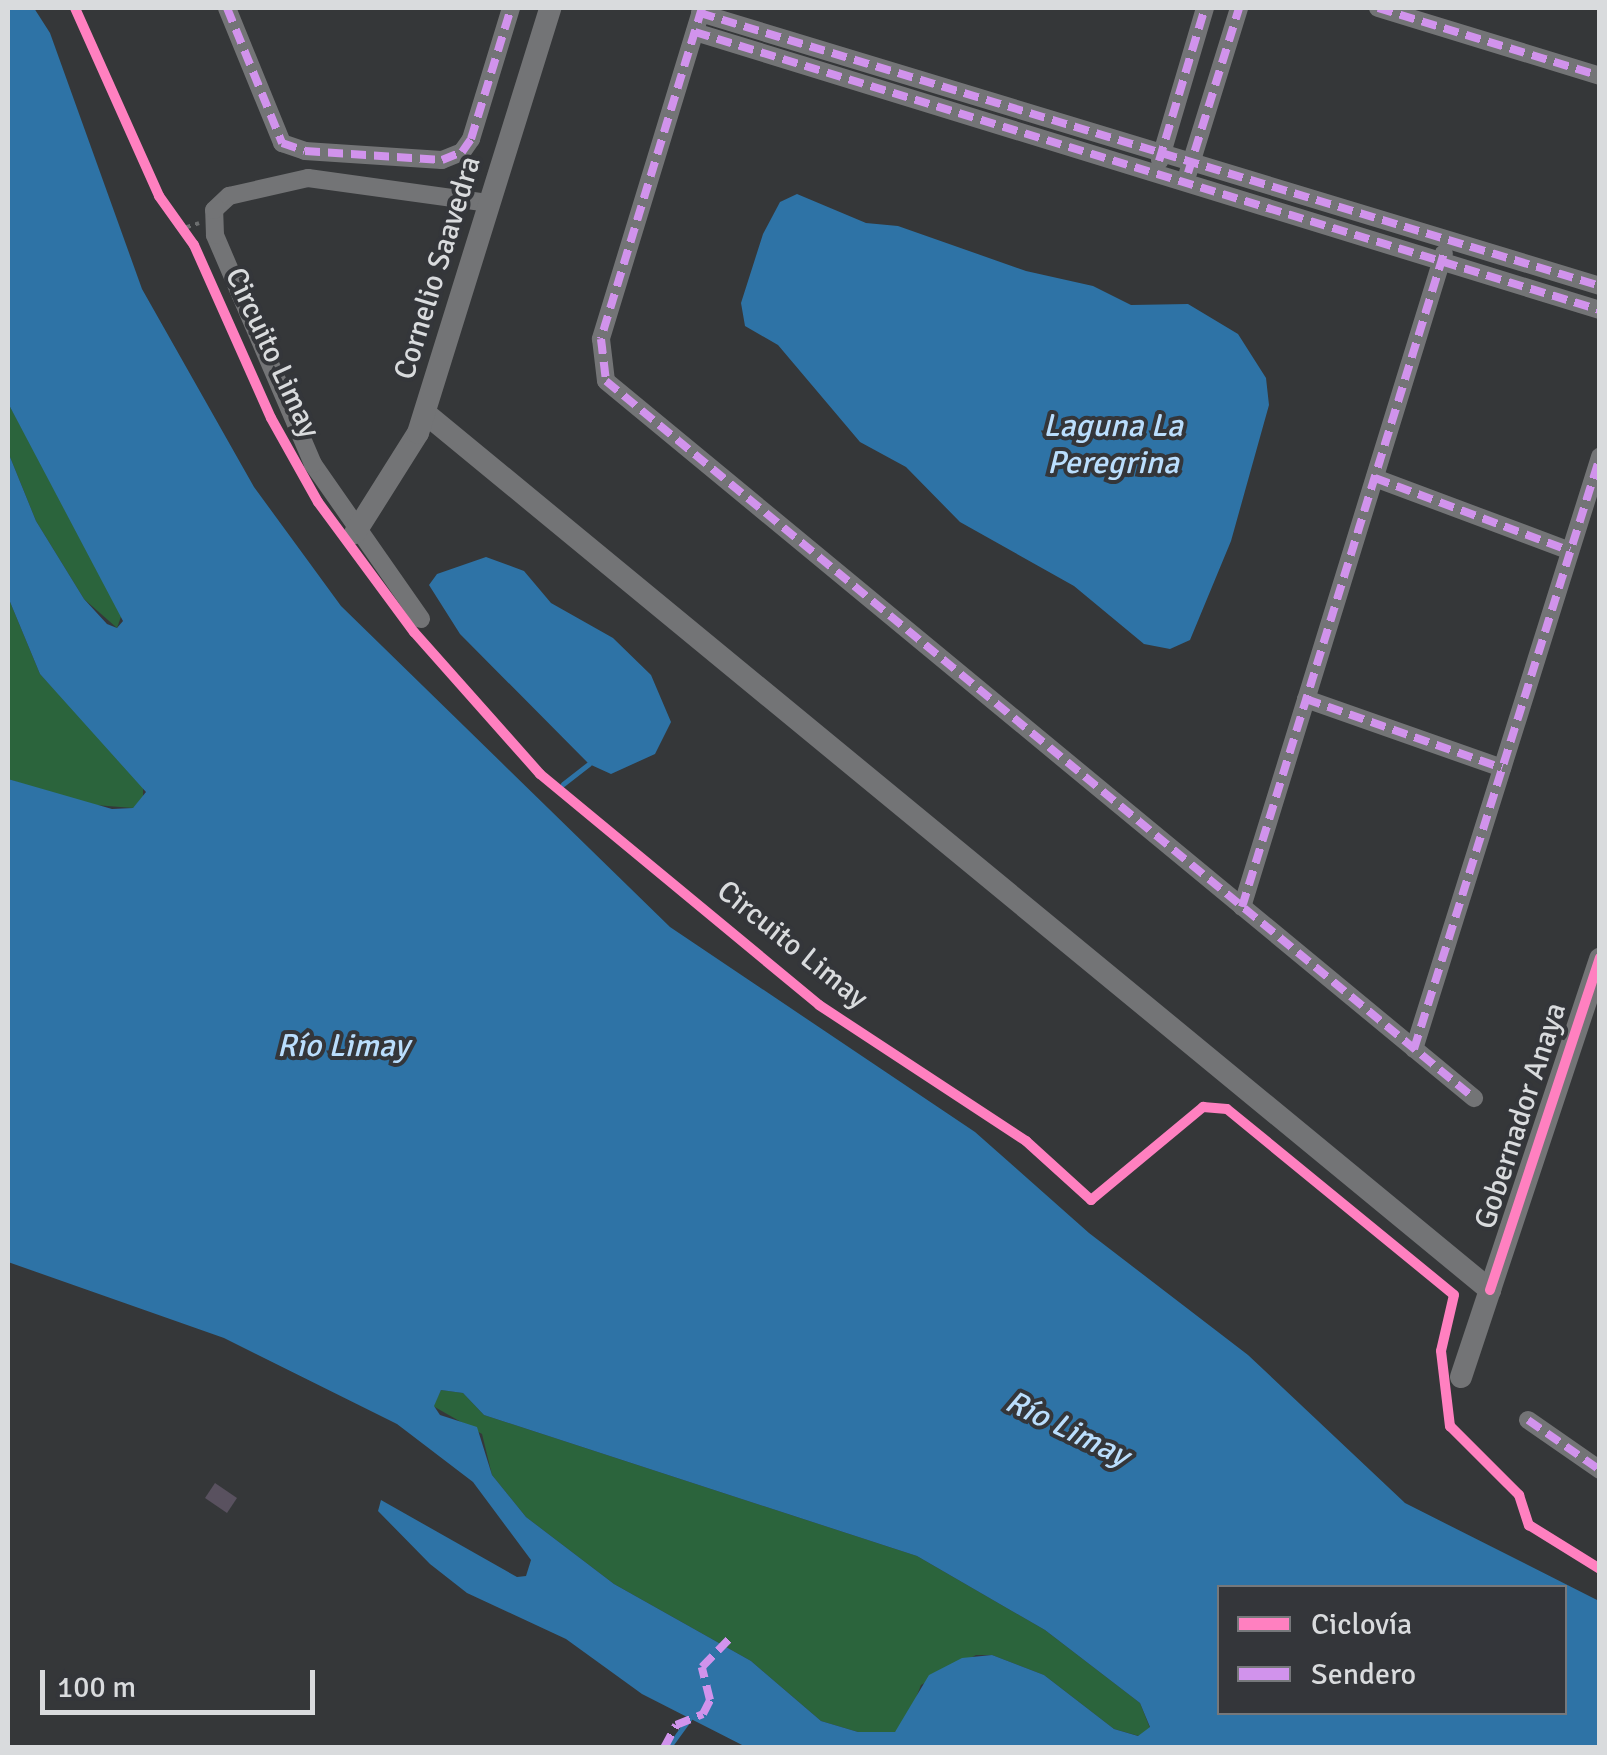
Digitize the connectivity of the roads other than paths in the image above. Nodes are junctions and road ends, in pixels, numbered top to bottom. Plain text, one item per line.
1 (227, 8) edge
2 (512, 8) edge
3 (550, 8) edge
4 (1205, 8) edge
5 (1239, 8) edge
6 (1378, 8) edge
7 (701, 10) edge
8 (694, 32) junction
9 (1600, 76) edge
10 (1162, 153) junction
11 (1192, 162) junction
12 (1156, 174) junction
13 (1185, 183) junction
14 (490, 203) junction
15 (1448, 240) junction
16 (1442, 262) junction
17 (1600, 286) edge
18 (1600, 310) edge
19 (425, 413) junction
20 (1600, 457) edge
21 (1374, 478) junction
22 (356, 533) junction
23 (1570, 551) junction
24 (422, 619) dead end
25 (1306, 699) junction
26 (1502, 768) junction
27 (1242, 907) junction
28 (1600, 958) edge
29 (1414, 1049) junction
30 (1474, 1098) dead end
31 (1490, 1290) junction
32 (1461, 1377) dead end
33 (1528, 1420) dead end
34 (1600, 1470) edge

1 - 2 street
3 - 14 street, Cornelio Saavedra
4 - 10 street
5 - 11 street
6 - 9 street
7 - 8 street
7 - 10 street
8 - 12 street
8 - 27 street
10 - 11 street
10 - 12 street
11 - 13 street
11 - 15 street
12 - 13 street
13 - 16 street
14 - 19 street, Cornelio Saavedra
14 - 22 street
15 - 16 street
15 - 17 street
16 - 18 street
16 - 21 street
19 - 22 street, Cornelio Saavedra
19 - 31 street
20 - 23 street
21 - 23 street
21 - 25 street
22 - 24 street
23 - 26 street
25 - 26 street
25 - 27 street
26 - 29 street
27 - 29 street
28 - 31 street, Gobernador Anaya
29 - 30 street
31 - 32 street, Gobernador Anaya
33 - 34 street

